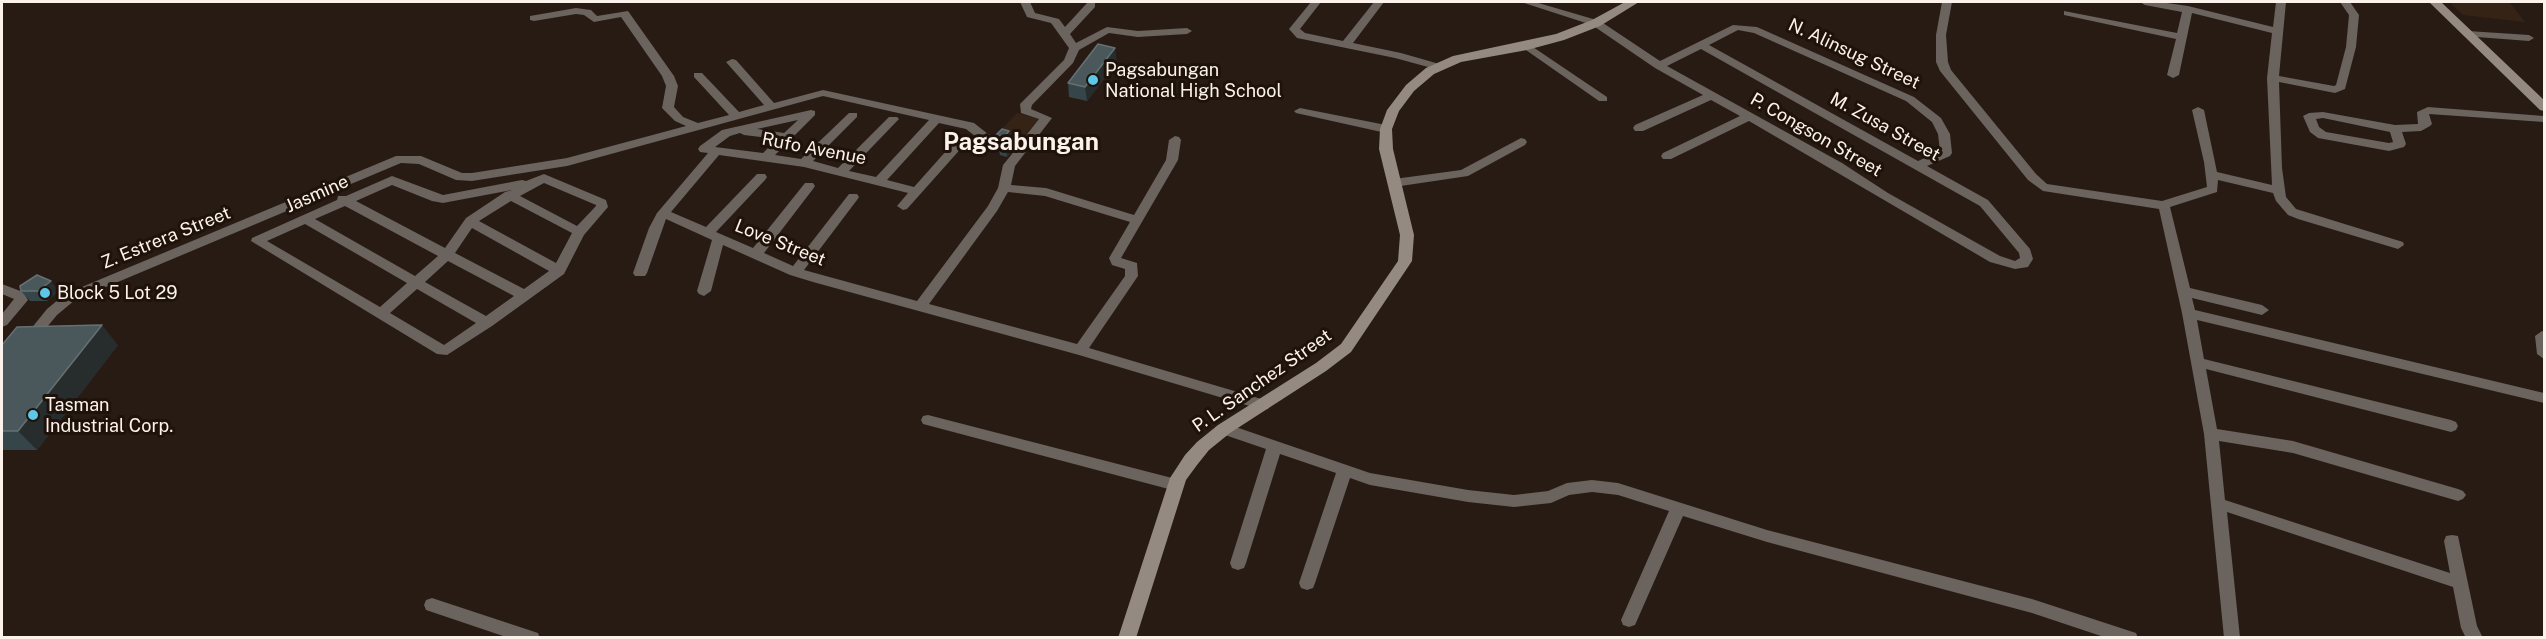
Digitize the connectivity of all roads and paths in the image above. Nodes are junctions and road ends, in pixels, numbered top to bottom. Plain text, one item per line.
1 (1025, 2) edge
2 (1316, 2) edge
3 (1379, 2) edge
4 (1526, 2) edge
5 (1633, 2) edge
6 (1947, 2) edge
7 (2145, 2) edge
8 (2281, 2) edge
9 (2345, 2) edge
10 (2435, 2) edge
11 (1091, 5) dead end
12 (2188, 9) junction
13 (2068, 13) dead end
14 (534, 18) dead end
15 (1596, 23) junction
16 (1187, 31) dead end
17 (2278, 31) junction
18 (2468, 33) junction
19 (1064, 34) junction
20 (2181, 38) junction
21 (2529, 38) dead end
22 (1346, 45) junction
23 (1701, 45) junction
24 (1527, 46) junction
25 (1074, 48) junction
26 (732, 62) dead end
27 (1659, 66) junction
28 (1439, 67) junction
29 (698, 75) dead end
30 (2173, 75) dead end
31 (2273, 78) junction
32 (1710, 96) junction
33 (1603, 99) dead end
34 (771, 106) junction
35 (2544, 107) edge
36 (2198, 110) dead end
37 (1300, 111) dead end
38 (735, 115) junction
39 (853, 115) dead end
40 (1750, 116) junction
41 (937, 118) junction
42 (893, 119) dead end
43 (2544, 119) edge
44 (695, 126) junction
45 (1639, 128) dead end
46 (736, 129) junction
47 (1386, 129) junction
48 (2395, 129) junction
49 (786, 137) junction
50 (1175, 140) dead end
51 (1521, 142) dead end
52 (959, 144) dead end
53 (1023, 147) junction
54 (710, 150) junction
55 (767, 156) junction
56 (1668, 156) dead end
57 (804, 163) junction
58 (1918, 166) junction
59 (842, 171) junction
60 (2213, 175) junction
61 (761, 177) dead end
62 (538, 180) junction
63 (879, 181) junction
64 (1394, 183) junction
65 (809, 186) dead end
66 (1004, 188) junction
67 (330, 190) junction
68 (2279, 190) junction
69 (915, 191) junction
70 (509, 195) junction
71 (853, 197) dead end
72 (347, 200) junction
73 (2162, 204) junction
74 (903, 206) dead end
75 (663, 213) junction
76 (305, 219) junction
77 (1136, 220) junction
78 (470, 221) junction
79 (579, 232) junction
80 (714, 235) junction
81 (2398, 245) dead end
82 (756, 254) junction
83 (447, 255) junction
84 (2023, 264) joint
85 (559, 271) junction
86 (795, 272) junction
87 (640, 273) dead end
88 (417, 284) junction
89 (2, 289) edge
90 (704, 291) dead end
91 (2183, 291) junction
92 (525, 296) junction
93 (921, 306) junction
94 (2262, 310) dead end
95 (2189, 313) junction
96 (381, 314) junction
97 (2, 322) edge
98 (487, 323) junction
99 (2542, 336) dead end
100 (1080, 350) junction
101 (2544, 354) edge
102 (16, 355) edge
103 (2197, 362) junction
104 (2544, 398) edge
105 (1263, 405) junction
106 (928, 420) dead end
107 (2451, 426) dead end
108 (1224, 429) junction
109 (2211, 435) junction
110 (1274, 448) junction
111 (1344, 472) junction
112 (1176, 485) junction
113 (2458, 495) dead end
114 (2220, 504) junction
115 (1678, 509) junction
116 (2452, 541) dead end
117 (1238, 563) dead end
118 (1306, 583) dead end
119 (2461, 583) junction
120 (432, 605) dead end
121 (1629, 620) dead end
122 (532, 638) edge
123 (1127, 638) edge
124 (2130, 638) edge
125 (2232, 638) edge
126 (2475, 638) edge

1 - 19 street
2 - 22 street
3 - 22 street
4 - 15 street, P. Congson Street
5 - 15 street
6 - 73 street
7 - 12 street
8 - 17 street
9 - 31 street
10 - 18 street
11 - 19 street
12 - 17 street
12 - 20 street
13 - 20 street
14 - 44 street
15 - 24 street
15 - 27 street, P. Congson Street
16 - 25 street
17 - 31 street
18 - 21 street
18 - 35 street
19 - 25 street
20 - 30 street
22 - 28 street
23 - 27 street, N. Alinsug Street
23 - 58 street, M. Zusa Street
23 - 58 street, N. Alinsug Street
24 - 28 street
24 - 33 street
25 - 53 street
26 - 34 street
27 - 32 street, P. Congson Street
28 - 47 street
29 - 38 street
31 - 68 street
32 - 40 street, P. Congson Street
32 - 45 street
34 - 38 street, Z. Estrera Street
34 - 41 street, Z. Estrera Street
36 - 60 street
37 - 47 street
38 - 44 street, Z. Estrera Street
39 - 57 street
40 - 56 street
40 - 84 street, P. Congson Street
41 - 53 street, Z. Estrera Street
41 - 63 street
42 - 59 street
43 - 48 street
44 - 67 street, Z. Estrera Street
46 - 49 street
46 - 49 street
46 - 54 street
47 - 64 street, P. L. Sanchez Street
48 - 48 street
49 - 55 street
50 - 77 street
51 - 64 street
52 - 69 street
53 - 66 street
54 - 55 street, Rufo Avenue
54 - 75 street
55 - 57 street, Rufo Avenue
57 - 59 street, Rufo Avenue
58 - 84 street, M. Zusa Street
59 - 63 street, Rufo Avenue
60 - 68 street
60 - 73 street
61 - 80 street
62 - 70 street
62 - 72 street, Jasmine
62 - 79 street
63 - 69 street, Rufo Avenue
64 - 105 street, P. L. Sanchez Street
65 - 82 street
66 - 77 street
66 - 93 street
67 - 72 street
67 - 102 street, Z. Estrera Street
68 - 81 street
69 - 74 street
70 - 78 street
70 - 79 street
71 - 86 street
72 - 76 street, Jasmine
72 - 83 street
73 - 91 street
75 - 80 street, Love Street
75 - 87 street
76 - 88 street
76 - 96 street, Jasmine
77 - 100 street
78 - 83 street
78 - 85 street
79 - 85 street
80 - 82 street, Love Street
80 - 90 street
82 - 86 street, Love Street
83 - 88 street
83 - 92 street
85 - 92 street
86 - 93 street, Love Street
88 - 96 street
88 - 98 street
89 - 97 street
91 - 94 street
91 - 95 street
92 - 98 street
93 - 100 street, Love Street
95 - 103 street
95 - 104 street
96 - 98 street
99 - 101 street
100 - 105 street, Love Street
103 - 107 street
103 - 109 street
105 - 108 street, P. L. Sanchez Street
106 - 112 street
108 - 110 street
108 - 112 street, P. L. Sanchez Street
109 - 113 street
109 - 114 street
110 - 111 street
110 - 117 street
111 - 115 street
111 - 118 street
112 - 123 street, P. L. Sanchez Street
114 - 119 street
114 - 125 street
115 - 121 street
115 - 124 street
116 - 119 street
119 - 126 street
120 - 122 street

